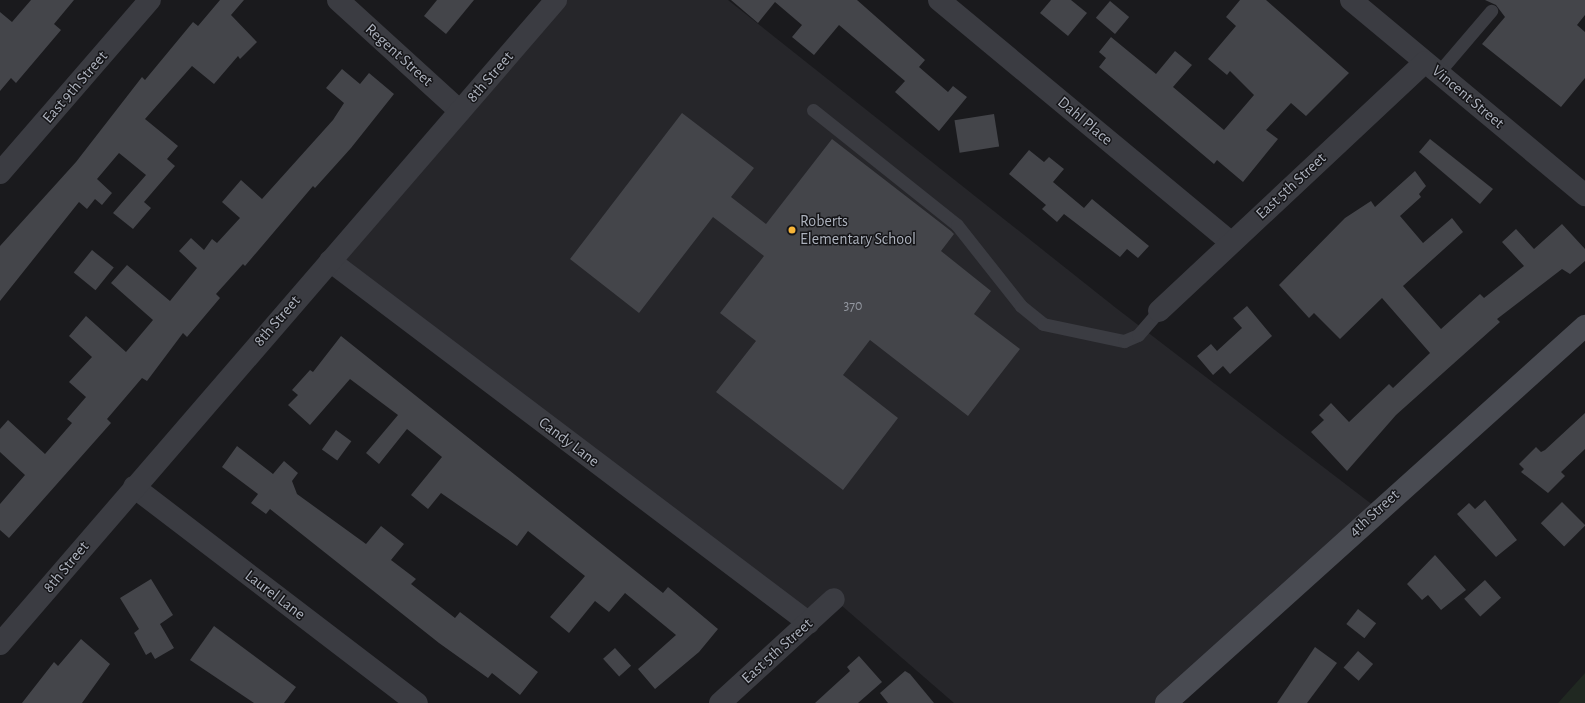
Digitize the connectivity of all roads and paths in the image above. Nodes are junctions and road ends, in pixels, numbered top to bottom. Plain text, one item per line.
1 (150, 0) edge
2 (338, 0) edge
3 (556, 0) edge
4 (939, 0) edge
5 (1351, 0) edge
6 (1490, 11) dead end
7 (1432, 68) junction
8 (813, 110) dead end
9 (460, 111) junction
10 (0, 173) edge
11 (1585, 195) edge
12 (1232, 242) junction
13 (330, 261) junction
14 (1159, 311) joint
15 (1585, 326) edge
16 (134, 487) junction
17 (834, 599) dead end
18 (809, 623) junction
19 (0, 644) edge
20 (417, 703) edge
21 (720, 703) edge
22 (1166, 703) edge

1 - 10 street, East 9th Street
2 - 9 street, Regent Street
3 - 9 street, 8th Street
4 - 12 street, Dahl Place
5 - 7 street, Vincent Street
6 - 7 lane
7 - 11 street, Vincent Street
7 - 12 street, East 5th Street
8 - 14 lane
9 - 13 street, 8th Street
12 - 14 street, East 5th Street
13 - 16 street, 8th Street
13 - 18 street, Candy Lane
15 - 22 street, 4th Street
16 - 19 street, 8th Street
16 - 20 street, Laurel Lane
17 - 18 street, East 5th Street
18 - 21 street, East 5th Street

